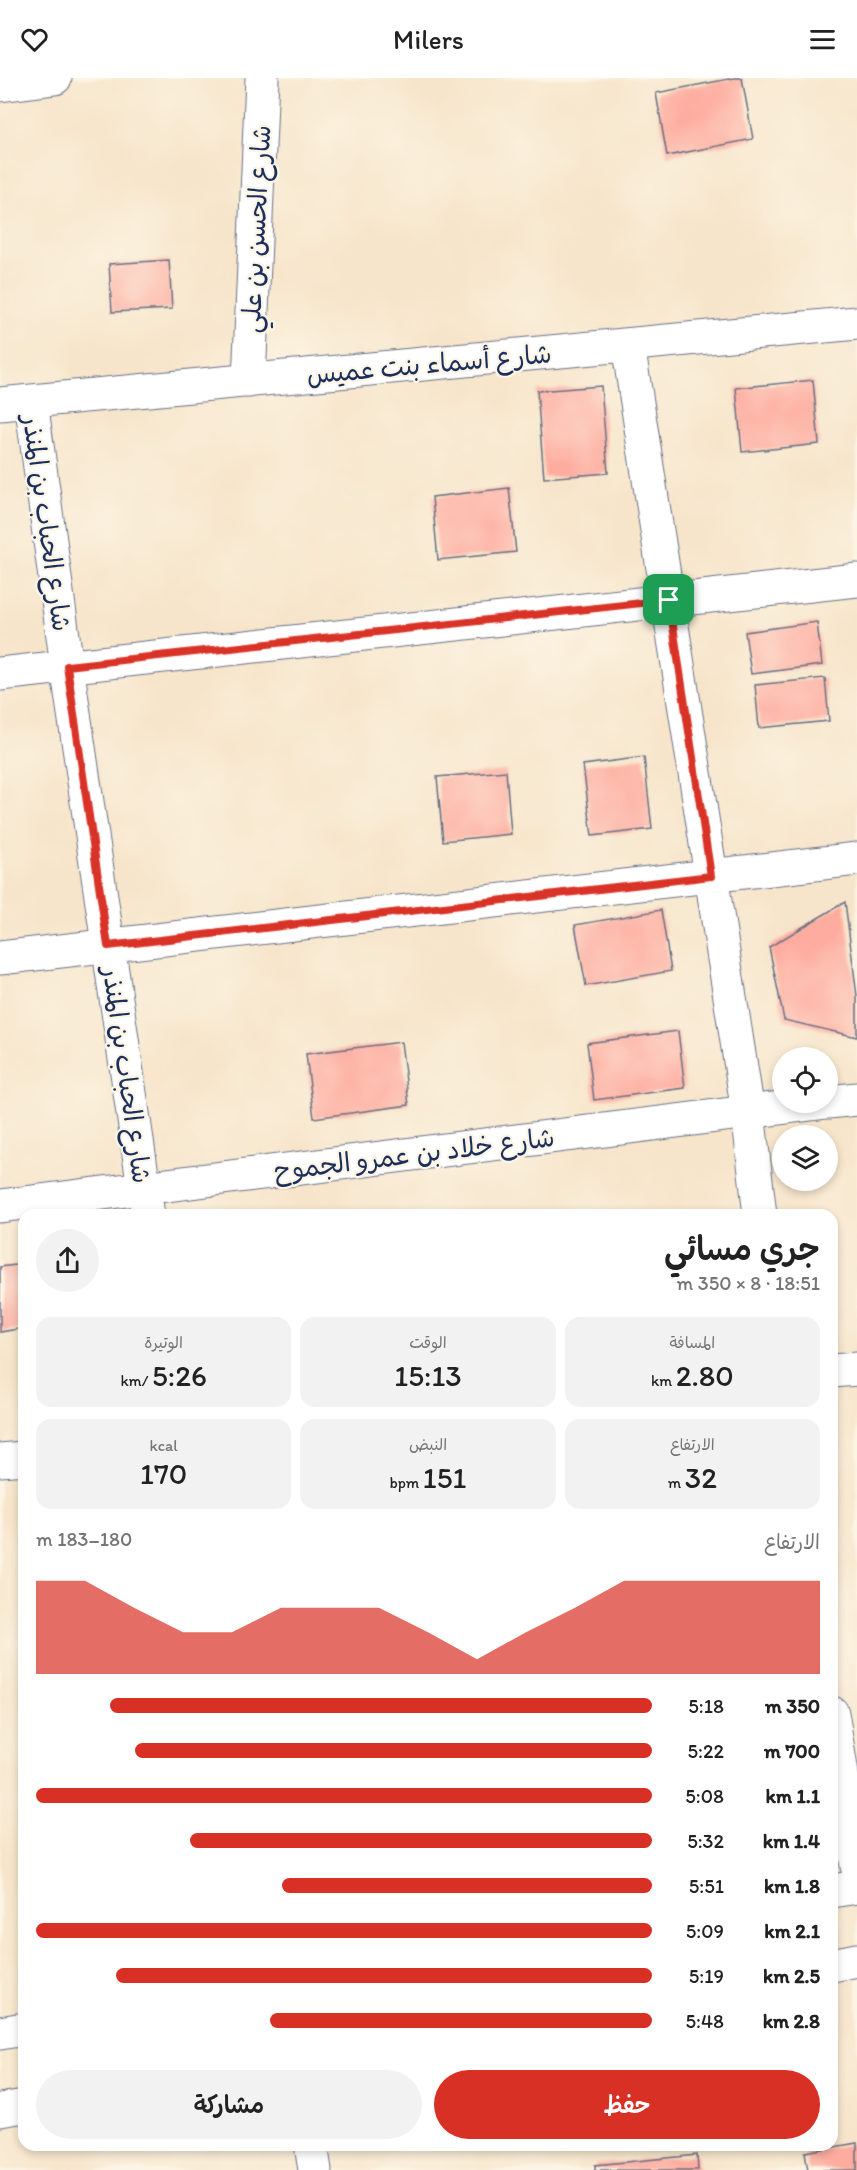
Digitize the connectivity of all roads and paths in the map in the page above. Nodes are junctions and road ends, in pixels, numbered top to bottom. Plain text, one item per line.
1 (55, 78) edge
2 (262, 78) edge
3 (0, 85) edge
4 (857, 323) edge
5 (628, 345) junction
6 (249, 381) junction
7 (15, 403) edge
8 (857, 580) edge
9 (669, 600) junction
10 (67, 666) junction
11 (0, 674) edge
12 (857, 859) edge
13 (711, 876) junction
14 (108, 946) junction
15 (0, 958) edge
16 (857, 1099) edge
17 (838, 1101) edge
18 (772, 1109) edge
19 (748, 1112) junction
20 (146, 1202) edge
21 (0, 1206) edge
22 (759, 1209) edge
23 (857, 1369) edge
24 (838, 1371) edge
25 (18, 1458) edge
26 (0, 1460) edge
27 (838, 1750) edge
28 (857, 1866) edge
29 (857, 1887) edge
30 (838, 1890) edge
31 (857, 1960) edge
32 (838, 1964) edge
33 (18, 2030) edge
34 (0, 2033) edge
35 (18, 2107) edge
36 (0, 2110) edge
37 (312, 2151) edge
38 (315, 2170) edge

1 - 3 main road
2 - 6 main road, شارع الحسن بن علي
4 - 5 main road, شارع أسماء بنت عميس
5 - 6 main road, شارع أسماء بنت عميس
5 - 9 main road
6 - 7 main road, شارع أسماء بنت عميس
7 - 10 main road, شارع الحباب بن المنذر
8 - 9 main road
9 - 10 main road
9 - 13 main road
10 - 11 main road
10 - 14 main road, شارع الحباب بن المنذر
12 - 13 main road
13 - 14 main road
13 - 19 main road
14 - 15 main road
14 - 20 main road, شارع الحباب بن المنذر
16 - 17 main road, شارع خلاد بن عمرو الجموح
18 - 19 main road, شارع خلاد بن عمرو الجموح
19 - 20 main road, شارع خلاد بن عمرو الجموح
19 - 22 main road
20 - 21 main road, شارع خلاد بن عمرو الجموح
23 - 24 main road
25 - 26 main road
27 - 28 main road
29 - 30 main road
31 - 32 main road
33 - 34 main road
35 - 36 main road
37 - 38 main road

